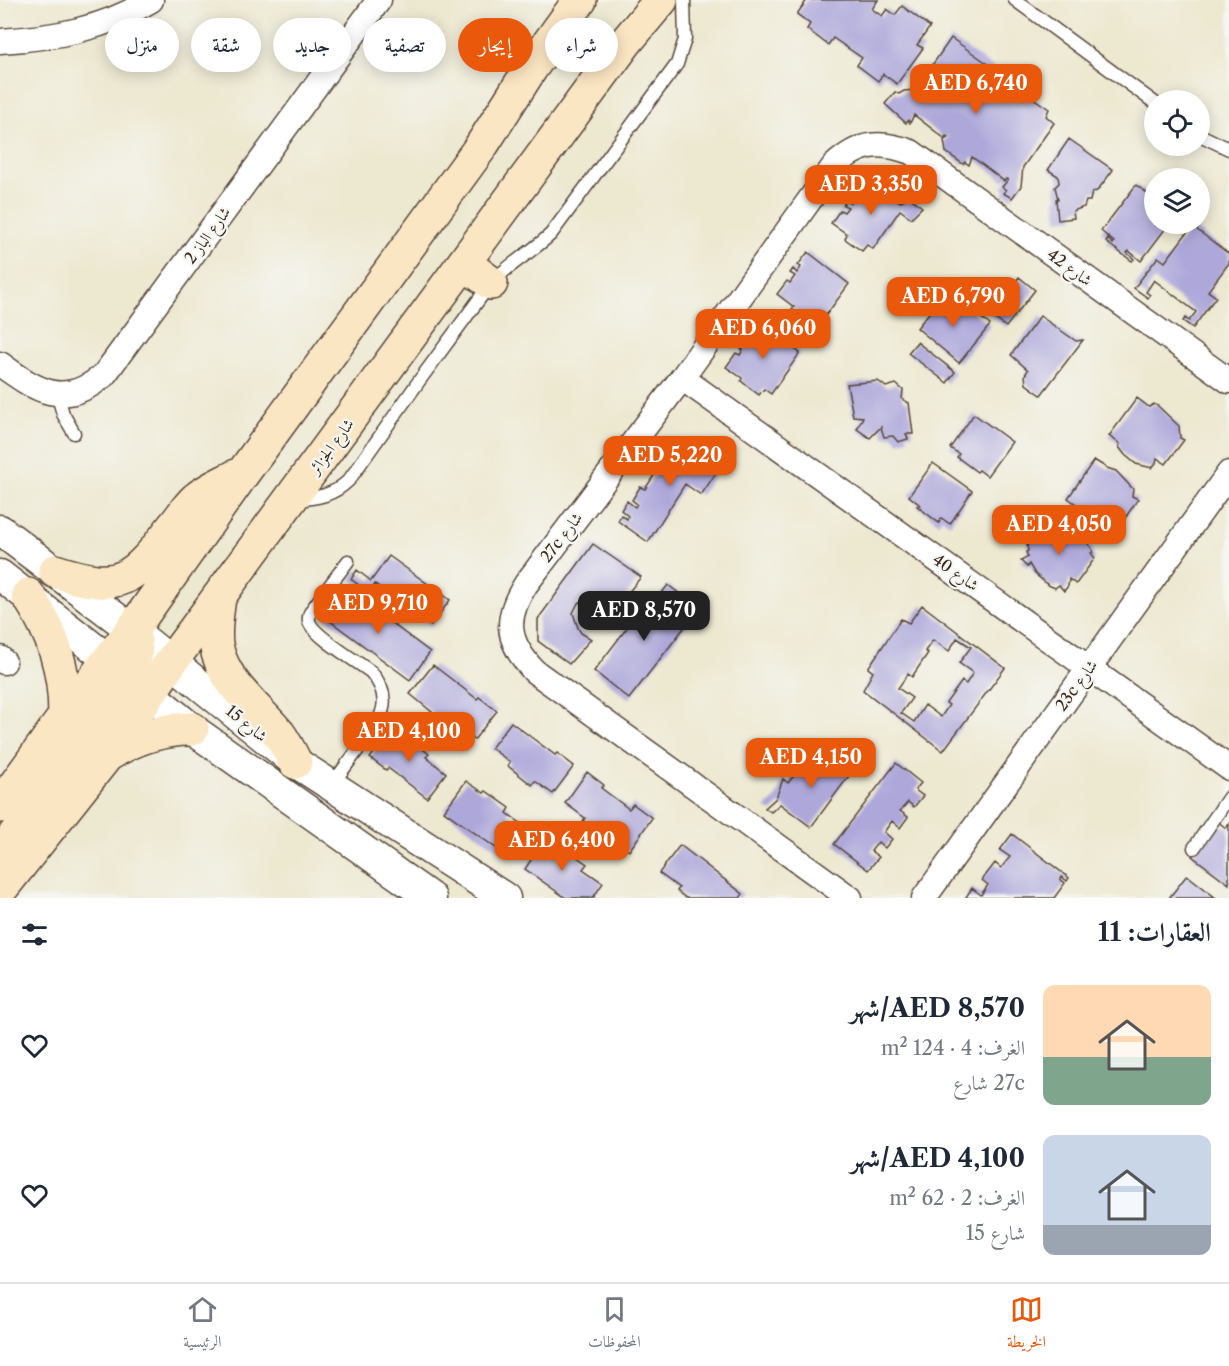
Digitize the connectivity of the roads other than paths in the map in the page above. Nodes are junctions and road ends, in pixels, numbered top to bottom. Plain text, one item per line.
1 (151, 0) edge
2 (379, 0) edge
3 (580, 0) edge
4 (661, 0) edge
5 (684, 0) edge
6 (1016, 0) edge
7 (0, 41) edge
8 (1144, 95) edge
9 (1210, 140) edge
10 (1229, 149) edge
11 (911, 152) joint
12 (464, 263) junction
13 (491, 283) junction
14 (0, 364) edge
15 (682, 378) junction
16 (1229, 381) edge
17 (57, 393) junction
18 (74, 433) dead end
19 (243, 473) junction
20 (1229, 473) edge
21 (291, 500) junction
22 (0, 530) edge
23 (348, 561) dead end
24 (55, 571) junction
25 (0, 575) edge
26 (28, 595) junction
27 (219, 598) junction
28 (132, 630) junction
29 (171, 662) junction
30 (1089, 667) junction
31 (129, 676) junction
32 (65, 716) junction
33 (192, 729) junction
34 (107, 755) junction
35 (295, 762) junction
36 (1229, 768) edge
37 (332, 785) junction
38 (1229, 797) edge
39 (0, 806) edge
40 (1194, 848) dead end
41 (0, 856) edge
42 (0, 890) edge
43 (431, 898) edge
44 (506, 898) edge
45 (850, 898) edge
46 (924, 898) edge

1 - 7 street
2 - 17 street, شارع الباز 2
3 - 19 main road, شارع الجزائر
4 - 12 main road, شارع الجزائر
5 - 13 lane
6 - 8 lane
9 - 10 lane
11 - 15 street, 27c شارع
11 - 16 street, شارع 42
12 - 13 main road
12 - 21 main road, شارع الجزائر
13 - 21 lane
14 - 17 street, شارع الباز 2
15 - 30 street, شارع 40
15 - 45 street, 27c شارع
17 - 18 lane
19 - 24 main road
19 - 28 main road, شارع الجزائر
20 - 30 street, 23c شارع
21 - 27 main road, شارع الجزائر
22 - 24 street, شارع 15
23 - 37 lane
24 - 28 street, شارع 15
25 - 26 street
26 - 31 street
26 - 32 main road
27 - 29 main road, شارع الجزائر
27 - 35 main road
28 - 29 street, شارع 15
28 - 31 main road, شارع الجزائر
29 - 31 main road, شارع الجزائر
29 - 35 street, شارع 15
30 - 36 street, شارع 40
30 - 46 street, 23c شارع
31 - 32 main road, شارع الجزائر
31 - 33 street
31 - 34 main road, شارع الجزائر
31 - 41 main road
32 - 39 main road, شارع الجزائر
33 - 34 main road
33 - 43 street
34 - 42 main road, شارع الجزائر
35 - 37 street, شارع 15
37 - 44 street, شارع 15
38 - 40 lane

